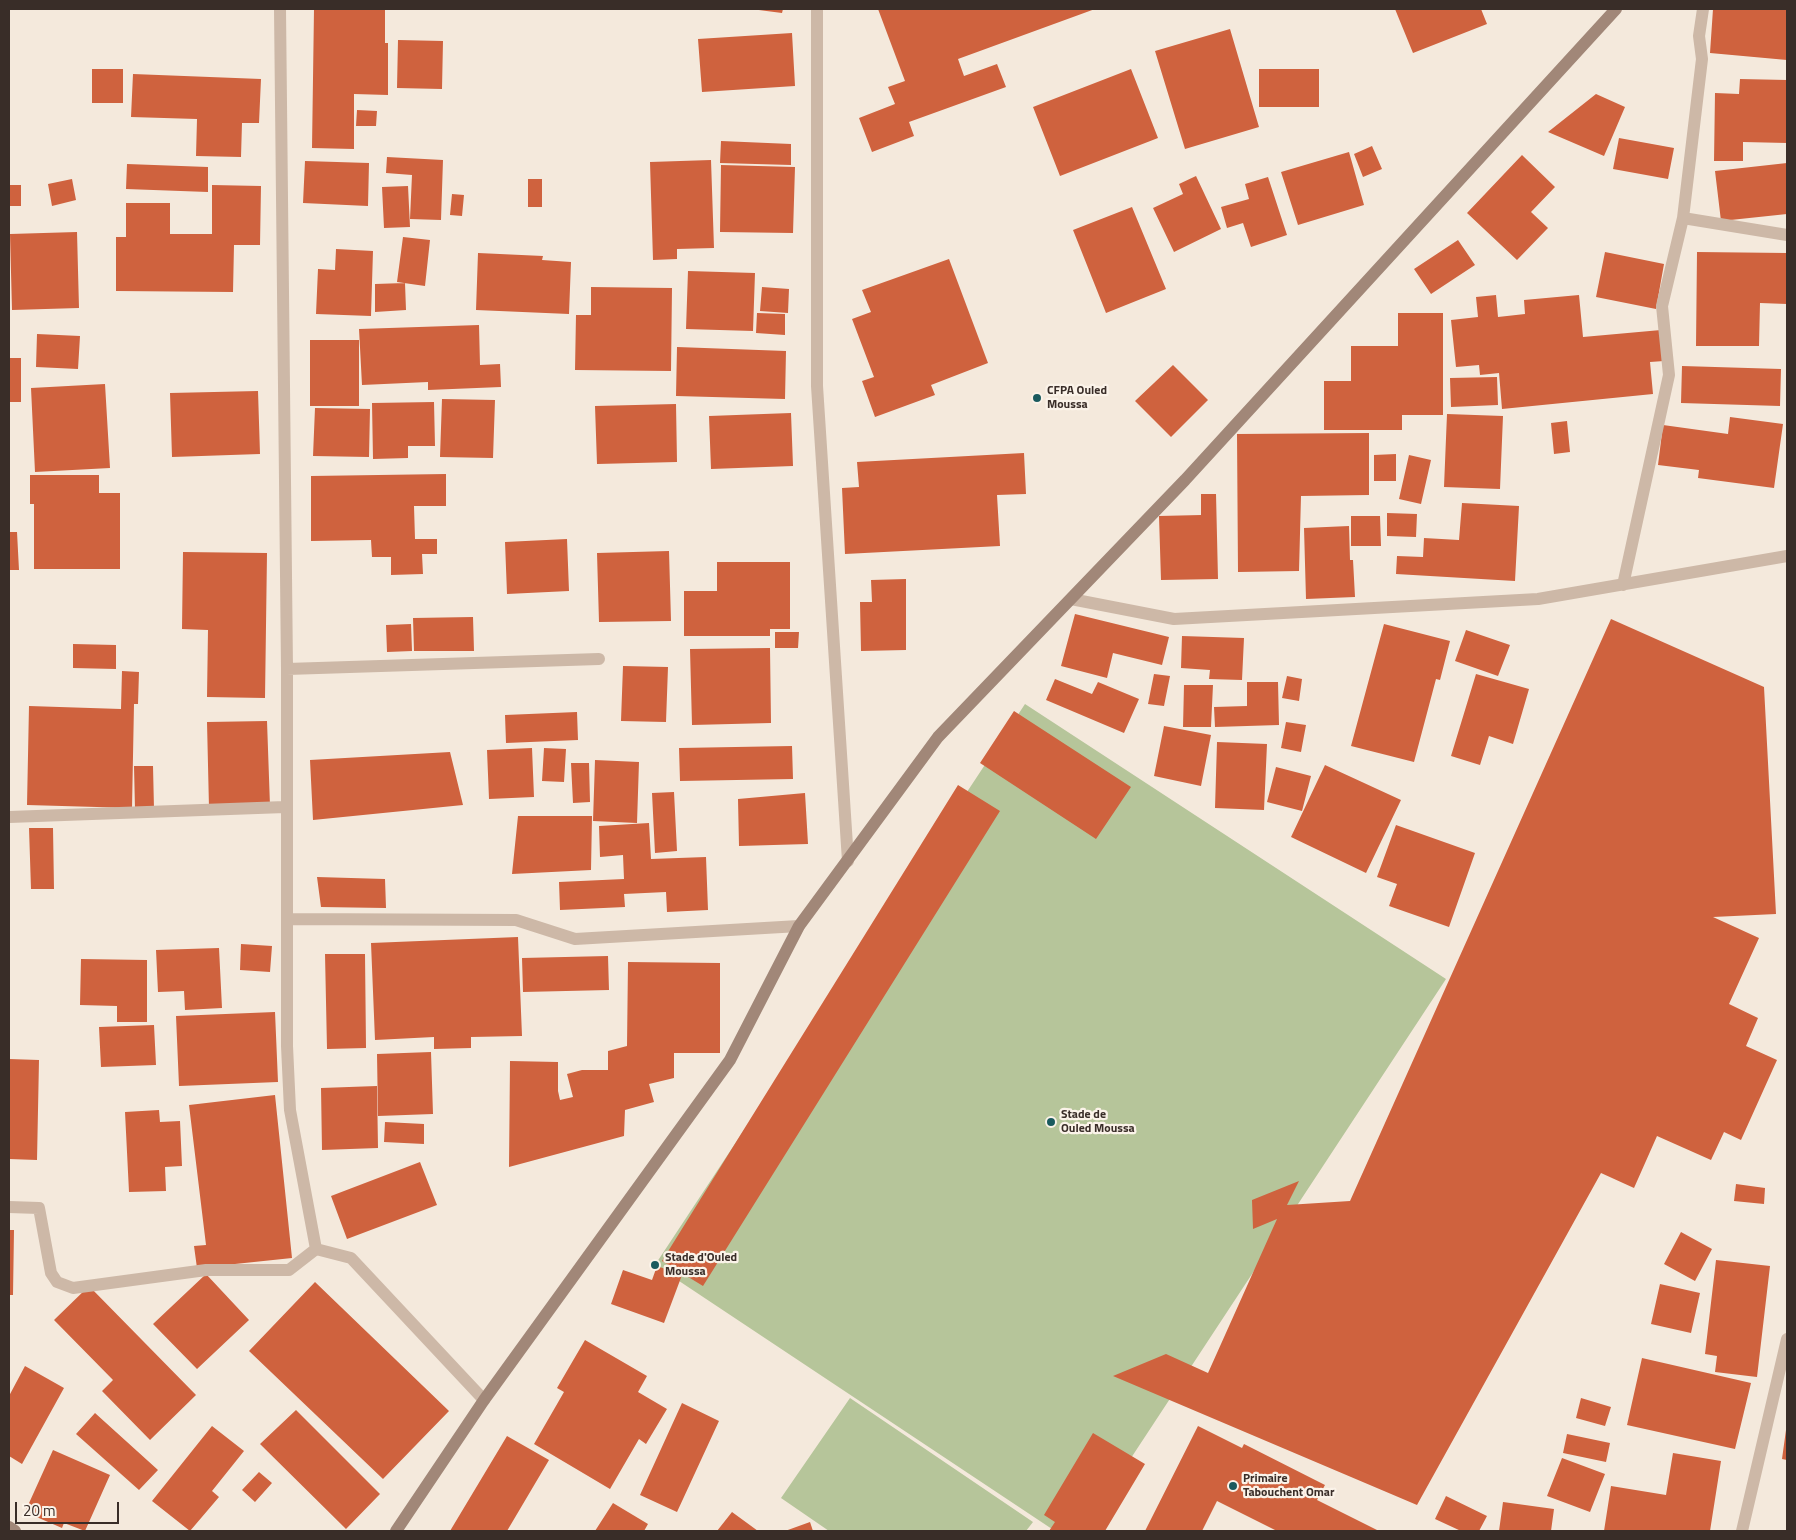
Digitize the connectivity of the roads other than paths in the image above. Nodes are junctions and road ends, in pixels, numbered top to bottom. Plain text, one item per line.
1 (280, 9) edge
2 (816, 9) edge
3 (1616, 9) edge
4 (1703, 9) edge
5 (1683, 218) junction
6 (1787, 235) edge
7 (1787, 556) edge
8 (1623, 585) junction
9 (1070, 599) junction
10 (599, 659) dead end
11 (287, 669) junction
12 (285, 806) junction
13 (9, 817) edge
14 (848, 861) junction
15 (287, 919) junction
16 (799, 926) junction
17 (9, 1207) edge
18 (316, 1248) junction
19 (1787, 1339) edge
20 (484, 1400) junction
21 (9, 1527) edge
22 (15, 1531) edge
23 (396, 1531) edge
24 (1742, 1531) edge

1 - 11 street
2 - 14 street
3 - 9 street
4 - 5 street
5 - 6 street
5 - 8 street
7 - 8 street
8 - 9 street
9 - 14 street
10 - 11 street
11 - 12 street
12 - 13 street
12 - 15 street
14 - 16 street
15 - 16 street
15 - 18 street
16 - 20 street
17 - 18 street
18 - 20 street
19 - 24 street
20 - 23 street
21 - 22 street

